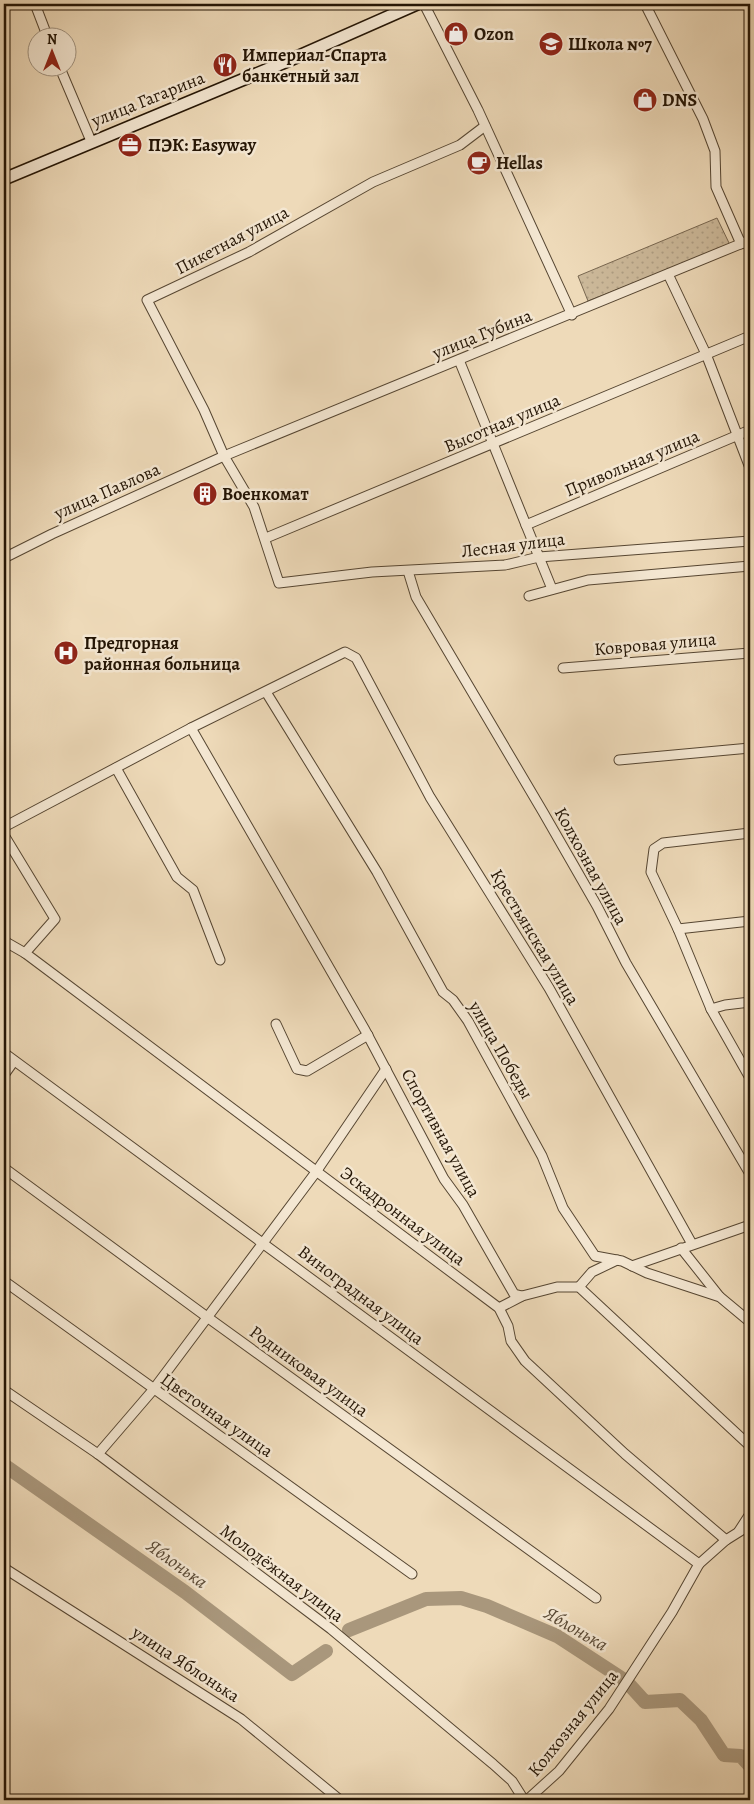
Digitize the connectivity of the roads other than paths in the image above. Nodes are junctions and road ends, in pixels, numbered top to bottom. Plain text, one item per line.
1 (35, 4) edge
2 (417, 4) edge
3 (424, 4) edge
4 (645, 4) edge
5 (404, 6) edge
6 (44, 28) edge
7 (64, 78) edge
8 (485, 126) junction
9 (91, 141) junction
10 (4, 179) edge
11 (750, 240) edge
12 (741, 244) junction
13 (668, 274) junction
14 (572, 315) junction
15 (750, 336) edge
16 (706, 354) junction
17 (459, 360) junction
18 (750, 430) edge
19 (737, 436) junction
20 (493, 444) junction
21 (224, 456) junction
22 (750, 468) edge
23 (526, 525) junction
24 (266, 538) junction
25 (750, 541) edge
26 (539, 557) junction
27 (4, 558) edge
28 (750, 566) edge
29 (408, 571) junction
30 (552, 589) junction
31 (529, 596) dead end
32 (750, 653) edge
33 (563, 668) dead end
34 (266, 692) junction
35 (190, 728) junction
36 (750, 748) edge
37 (619, 760) dead end
38 (116, 768) junction
39 (4, 827) edge
40 (750, 833) edge
41 (4, 835) edge
42 (750, 921) edge
43 (678, 929) junction
44 (4, 941) edge
45 (24, 953) junction
46 (220, 960) dead end
47 (750, 1002) edge
48 (710, 1010) junction
49 (276, 1024) dead end
50 (368, 1035) junction
51 (4, 1053) edge
52 (14, 1061) junction
53 (386, 1069) junction
54 (4, 1075) edge
55 (750, 1078) edge
56 (4, 1168) edge
57 (316, 1172) junction
58 (750, 1174) edge
59 (750, 1224) edge
60 (262, 1242) junction
61 (692, 1244) junction
62 (681, 1248) junction
63 (616, 1260) junction
64 (632, 1266) junction
65 (4, 1281) edge
66 (579, 1287) junction
67 (522, 1296) junction
68 (720, 1297) junction
69 (499, 1308) junction
70 (206, 1317) junction
71 (750, 1322) edge
72 (4, 1390) edge
73 (153, 1390) junction
74 (750, 1446) edge
75 (98, 1454) junction
76 (750, 1514) edge
77 (750, 1525) edge
78 (737, 1534) junction
79 (726, 1540) junction
80 (698, 1564) junction
81 (4, 1568) edge
82 (412, 1574) dead end
83 (596, 1598) dead end
84 (340, 1800) edge
85 (526, 1800) edge

1 - 6 street
2 - 5 street, улица Гагарина
3 - 8 street
4 - 12 street
5 - 9 street, улица Гагарина
7 - 9 street
8 - 14 street
8 - 21 street, Пикетная улица
9 - 10 street, улица Гагарина
11 - 12 street, улица Губина
12 - 13 street, улица Губина
13 - 14 street, улица Губина
13 - 16 street
14 - 17 street, улица Губина
15 - 16 street, Высотная улица
16 - 19 street
16 - 20 street, Высотная улица
17 - 20 street
17 - 21 street, улица Губина
18 - 19 street, Привольная улица
19 - 22 street
19 - 23 street, Привольная улица
20 - 23 street
20 - 24 street, Высотная улица
21 - 24 street
21 - 27 street, улица Павлова
23 - 26 street
24 - 29 street, Лесная улица
25 - 26 street, Лесная улица
26 - 29 street, Лесная улица
26 - 30 street
28 - 30 street
29 - 58 street, Колхозная улица
30 - 31 street
32 - 33 street, Ковровая улица
34 - 35 street
34 - 61 street, Крестьянская улица
34 - 63 street, улица Победы
35 - 38 street
35 - 50 street, Спортивная улица
36 - 37 street
38 - 39 street
38 - 46 street
40 - 43 street
41 - 45 street
42 - 43 street
43 - 48 street
44 - 45 street, Эскадронная улица
45 - 57 street, Эскадронная улица
47 - 48 street
48 - 55 street
49 - 50 street
50 - 53 street, Спортивная улица
51 - 52 street, Виноградная улица
52 - 54 street
52 - 60 street, Виноградная улица
53 - 57 street
53 - 67 street, Спортивная улица
56 - 70 street, Родниковая улица
57 - 60 street
57 - 69 street, Эскадронная улица
59 - 61 street
60 - 70 street
60 - 80 street, Виноградная улица
61 - 62 street
62 - 64 street
62 - 68 street
63 - 64 street, улица Победы
63 - 66 street
64 - 68 street, улица Победы
65 - 73 street, Цветочная улица
66 - 67 street
66 - 74 street
67 - 69 street
68 - 71 street, улица Победы
69 - 79 street, Эскадронная улица
70 - 73 street
70 - 83 street, Родниковая улица
72 - 75 street, Молодёжная улица
73 - 75 street
73 - 82 street, Цветочная улица
75 - 85 street, Молодёжная улица
76 - 78 street
77 - 78 street, Колхозная улица
78 - 79 street, Колхозная улица
79 - 80 street, Колхозная улица
80 - 85 street, Колхозная улица
81 - 84 street, улица Яблонька

